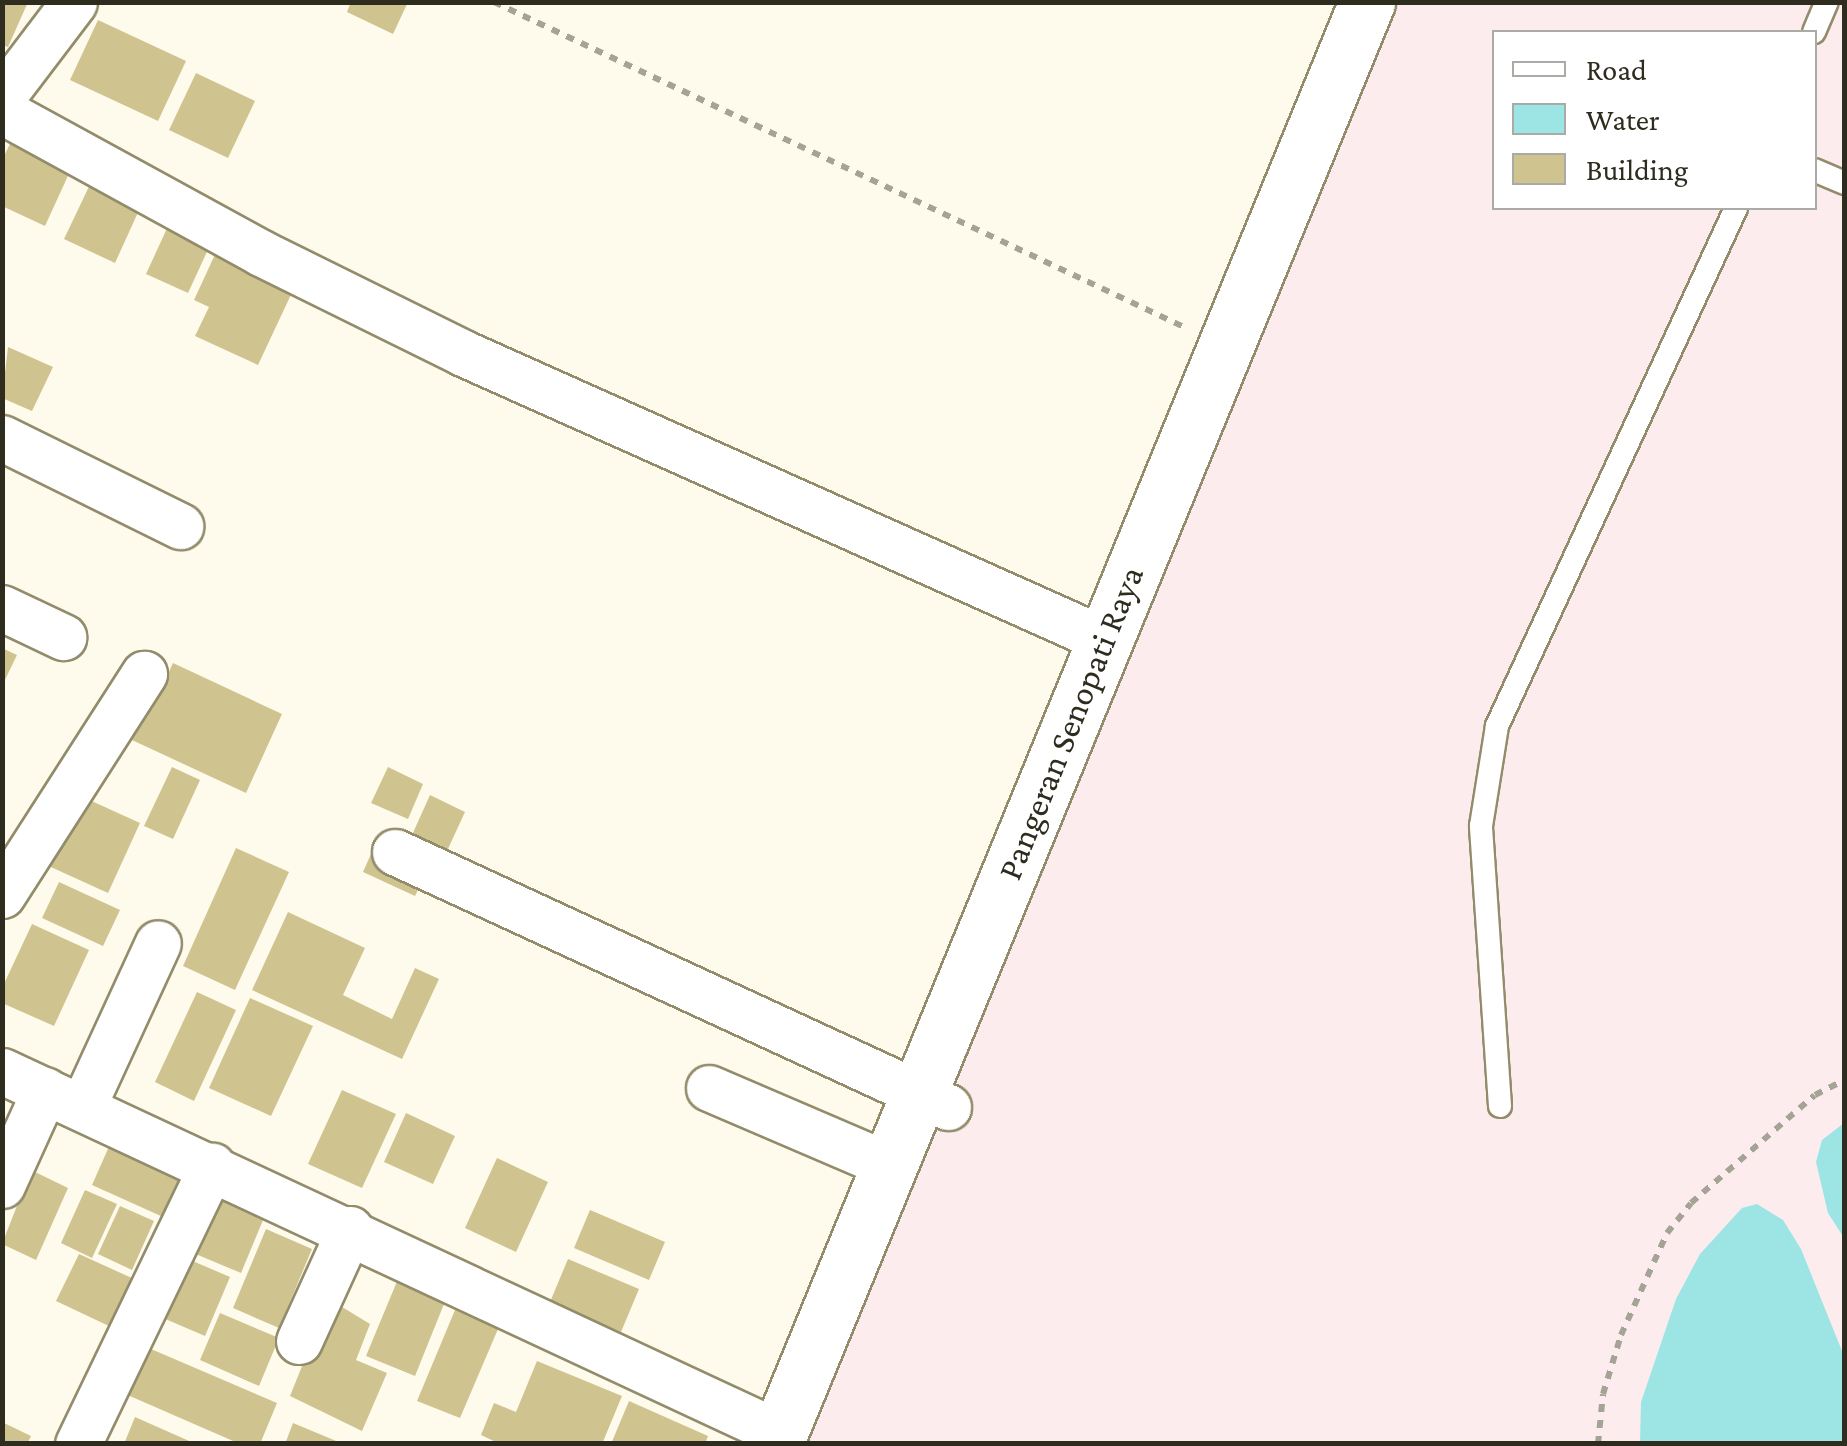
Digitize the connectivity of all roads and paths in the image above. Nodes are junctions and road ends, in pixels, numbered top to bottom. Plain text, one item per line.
1 (74, 2) edge
2 (494, 2) edge
3 (1367, 2) edge
4 (1401, 2) edge
5 (1827, 2) edge
6 (1815, 30) edge
7 (2, 97) edge
8 (2, 111) edge
9 (1817, 171) edge
10 (1844, 182) edge
11 (1735, 210) edge
12 (1226, 347) junction
13 (2, 438) edge
14 (180, 526) dead end
15 (2, 608) edge
16 (63, 637) dead end
17 (1105, 640) junction
18 (144, 674) dead end
19 (396, 852) dead end
20 (2, 896) edge
21 (158, 943) dead end
22 (2, 1071) edge
23 (1844, 1080) edge
24 (708, 1088) dead end
25 (64, 1098) junction
26 (933, 1101) junction
27 (1500, 1106) dead end
28 (889, 1164) junction
29 (212, 1166) junction
30 (2, 1185) edge
31 (350, 1230) junction
32 (298, 1340) dead end
33 (788, 1440) edge
34 (78, 1444) edge
35 (1598, 1444) edge

1 - 7 street
2 - 12 path
3 - 12 street, Pangeran Senopati Raya
4 - 26 street, Pangeran Senopati Raya
5 - 6 lane
8 - 17 street
9 - 10 lane
11 - 27 lane
12 - 17 street, Pangeran Senopati Raya
13 - 14 street
15 - 16 street
17 - 26 street, Pangeran Senopati Raya
18 - 20 street
19 - 26 street
21 - 25 street
22 - 25 street
23 - 35 path
24 - 28 street
25 - 29 street
25 - 30 street
26 - 28 street, Pangeran Senopati Raya
26 - 33 street, Pangeran Senopati Raya
28 - 33 street, Pangeran Senopati Raya
29 - 31 street
29 - 34 street
31 - 32 street
31 - 33 street

